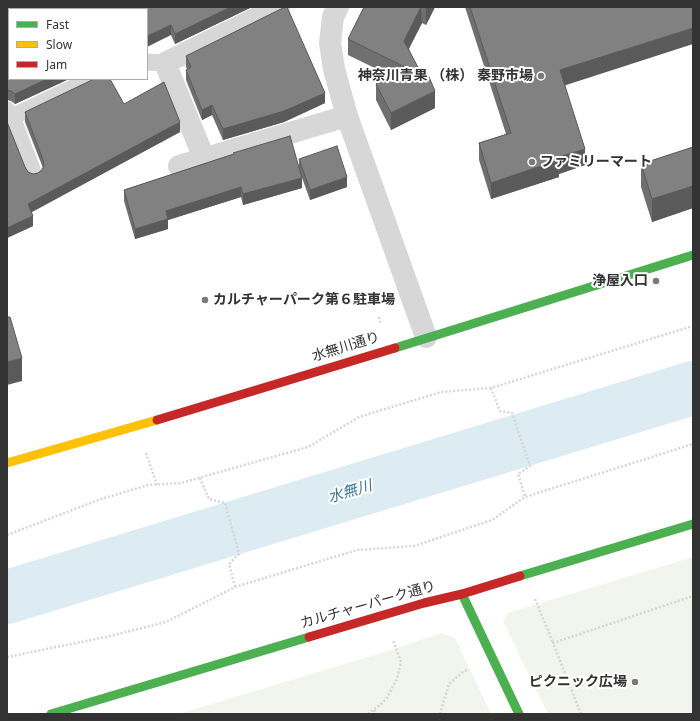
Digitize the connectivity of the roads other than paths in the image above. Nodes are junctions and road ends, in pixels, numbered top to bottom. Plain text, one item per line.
1 (279, 7) edge
2 (338, 7) edge
3 (156, 63) edge
4 (90, 80) edge
5 (9, 113) edge
6 (347, 116) junction
7 (204, 158) junction
8 (179, 166) dead end
9 (34, 174) edge
10 (693, 255) edge
11 (426, 337) junction
12 (7, 463) edge
13 (693, 524) edge
14 (462, 594) junction
15 (51, 714) edge
16 (519, 714) edge

1 - 3 street
2 - 6 street
3 - 7 street
4 - 5 lane
5 - 9 lane
6 - 7 street
6 - 11 street
7 - 8 street
10 - 11 street, 水無川通り
11 - 12 street, 水無川通り
13 - 14 street, カルチャーパーク通り
14 - 15 street, カルチャーパーク通り
14 - 16 street

